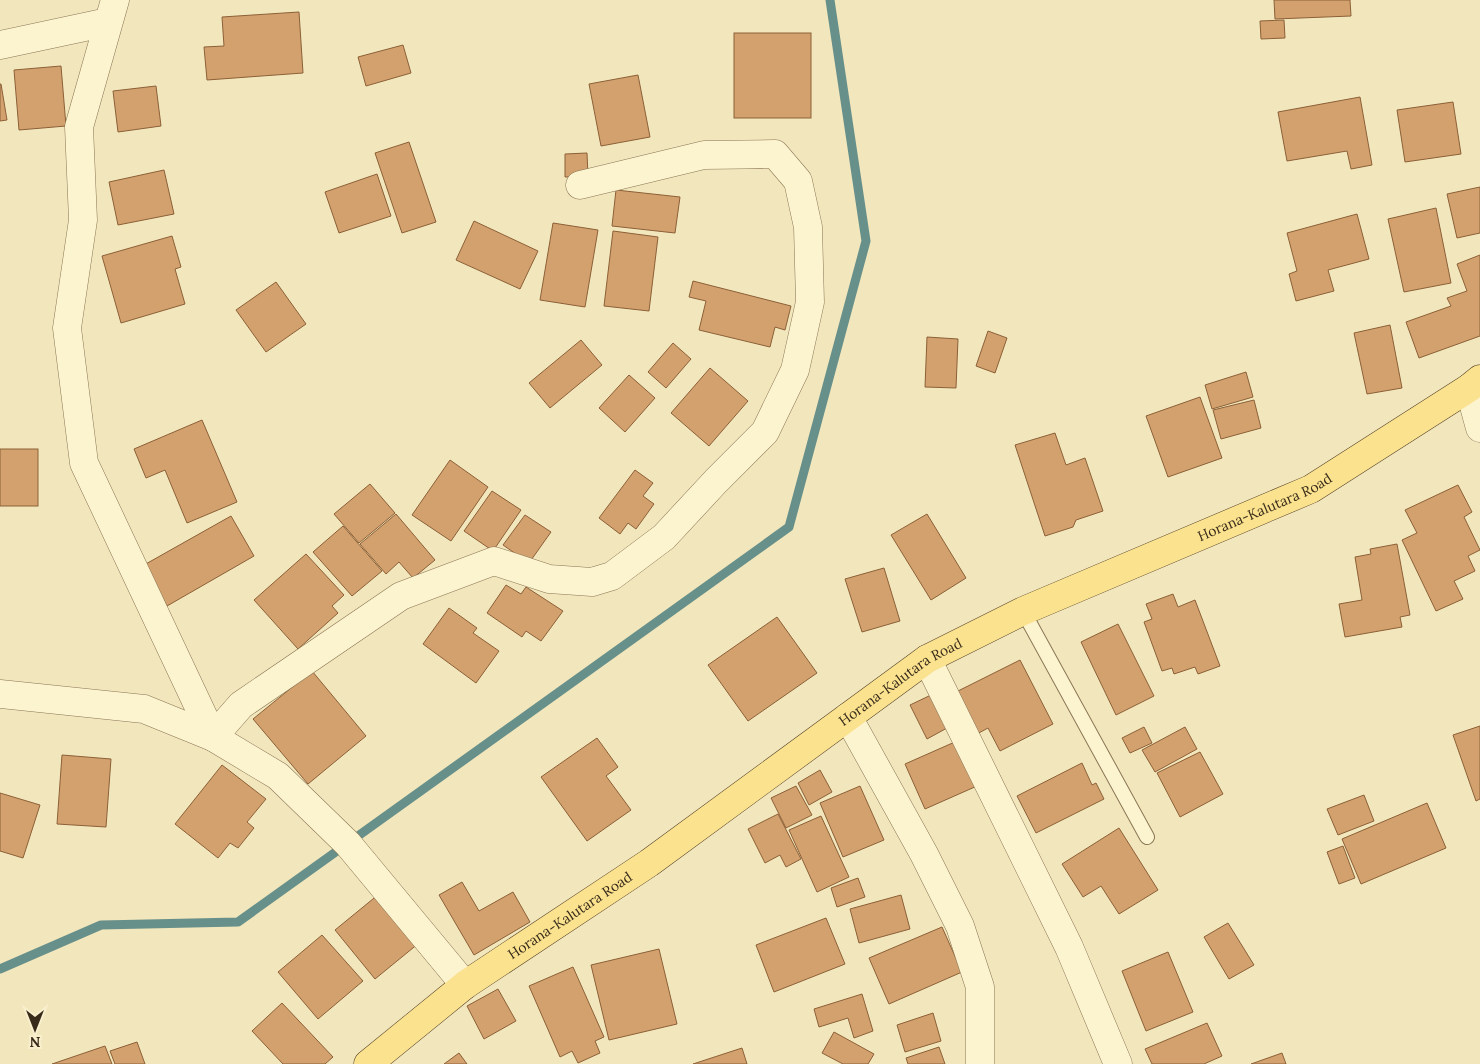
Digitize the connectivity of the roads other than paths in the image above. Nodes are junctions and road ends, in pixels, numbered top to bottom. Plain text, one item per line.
1 (111, 11) edge
2 (0, 44) edge
3 (580, 185) dead end
4 (1474, 383) edge
5 (1480, 428) edge
6 (1023, 611) junction
7 (927, 659) junction
8 (0, 694) edge
9 (848, 716) junction
10 (213, 737) junction
11 (1147, 837) dead end
12 (465, 985) junction
13 (368, 1064) edge
14 (980, 1064) edge
15 (1118, 1064) edge

1 - 2 street
1 - 10 street
3 - 10 street
4 - 5 street
4 - 6 main road, Horana-Kalutara Road
6 - 7 main road, Horana-Kalutara Road
6 - 11 lane
7 - 9 main road, Horana-Kalutara Road
7 - 15 street
8 - 10 street
9 - 12 main road, Horana-Kalutara Road
9 - 14 street
10 - 12 street
12 - 13 main road, Horana-Kalutara Road

